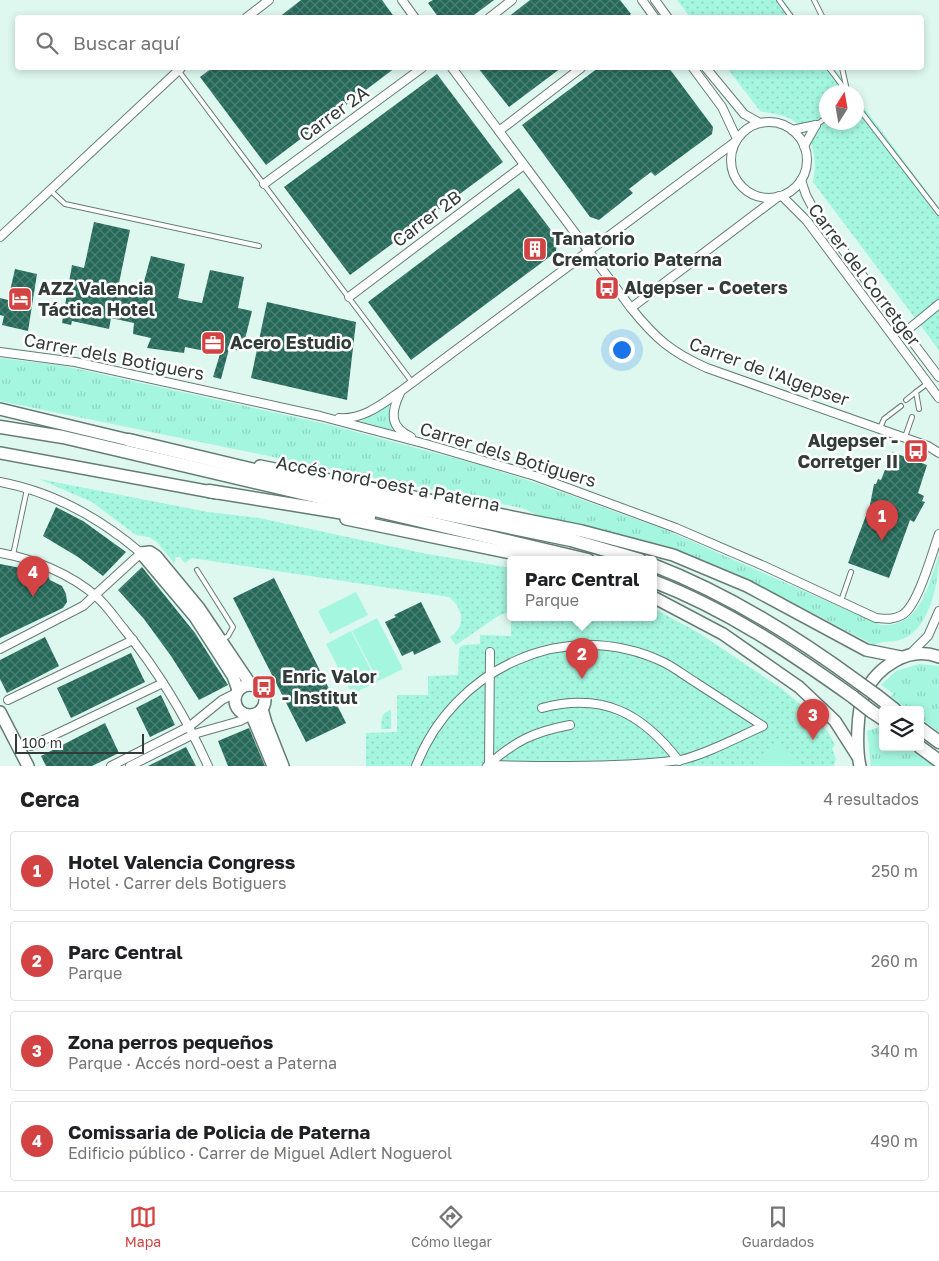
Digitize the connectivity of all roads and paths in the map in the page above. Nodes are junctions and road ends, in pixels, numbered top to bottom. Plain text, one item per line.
1 (268, 0) edge
2 (402, 0) edge
3 (512, 0) edge
4 (642, 0) edge
5 (655, 0) edge
6 (779, 0) edge
7 (814, 0) edge
8 (250, 15) edge
9 (413, 15) edge
10 (493, 15) edge
11 (650, 15) edge
12 (666, 15) edge
13 (790, 15) edge
14 (822, 15) edge
15 (178, 70) edge
16 (180, 70) edge
17 (419, 70) edge
18 (453, 70) edge
19 (578, 70) edge
20 (694, 70) edge
21 (708, 70) edge
22 (830, 70) edge
23 (842, 70) edge
24 (842, 85) edge
25 (846, 85) edge
26 (864, 115) edge
27 (760, 123) junction
28 (819, 123) edge
29 (816, 125) junction
30 (792, 130) junction
31 (499, 131) junction
32 (736, 141) junction
33 (804, 146) junction
34 (524, 165) junction
35 (801, 180) junction
36 (264, 184) junction
37 (50, 190) junction
38 (780, 196) junction
39 (939, 213) edge
40 (0, 237) edge
41 (259, 246) dead end
42 (589, 251) junction
43 (349, 297) junction
44 (939, 304) edge
45 (631, 308) junction
46 (905, 332) junction
47 (2, 351) edge
48 (939, 377) edge
49 (413, 383) junction
50 (928, 383) junction
51 (401, 391) junction
52 (916, 392) junction
53 (939, 398) edge
54 (906, 400) dead end
55 (901, 406) dead end
56 (0, 409) edge
57 (919, 409) dead end
58 (320, 416) junction
59 (912, 417) dead end
60 (0, 427) edge
61 (880, 428) junction
62 (905, 437) junction
63 (426, 444) junction
64 (128, 446) junction
65 (0, 453) edge
66 (939, 453) edge
67 (0, 482) edge
68 (27, 488) junction
69 (209, 491) junction
70 (939, 534) edge
71 (533, 547) junction
72 (0, 552) edge
73 (141, 553) junction
74 (13, 555) junction
75 (525, 556) edge
76 (571, 556) edge
77 (626, 556) edge
78 (657, 567) edge
79 (197, 570) dead end
80 (851, 572) dead end
81 (657, 583) edge
82 (96, 596) junction
83 (657, 599) edge
84 (841, 601) junction
85 (939, 611) edge
86 (133, 640) junction
87 (220, 641) junction
88 (0, 649) edge
89 (490, 652) dead end
90 (905, 656) junction
91 (939, 657) edge
92 (490, 674) junction
93 (163, 683) junction
94 (251, 685) junction
95 (237, 691) junction
96 (8, 700) dead end
97 (890, 706) edge
98 (542, 708) dead end
99 (262, 709) junction
100 (0, 712) edge
101 (251, 716) junction
102 (879, 716) edge
103 (570, 725) dead end
104 (190, 726) junction
105 (924, 731) edge
106 (194, 734) junction
107 (939, 742) edge
108 (31, 746) dead end
109 (924, 750) edge
110 (679, 761) junction
111 (859, 761) edge
112 (939, 761) edge
113 (28, 766) edge
114 (111, 766) edge
115 (130, 766) edge
116 (208, 766) edge
117 (273, 766) edge
118 (283, 766) edge
119 (416, 766) edge
120 (488, 766) edge
121 (535, 766) edge

1 - 8 street
2 - 9 street
3 - 10 street
4 - 11 street
5 - 12 street
6 - 13 lane
7 - 14 lane
15 - 37 street
16 - 36 lane
17 - 36 street, Carrer 2A
18 - 31 street, Carrer de l'Algepser
19 - 31 street
20 - 32 street
21 - 27 street
22 - 24 lane
23 - 25 lane
26 - 39 lane
27 - 30 street
27 - 32 street
28 - 29 lane
29 - 30 street
29 - 33 street
30 - 33 street
31 - 34 street, Carrer de l'Algepser
32 - 38 street
32 - 42 street
33 - 35 street
34 - 42 street, Carrer de l'Algepser
34 - 43 street, Carrer 2B
35 - 38 street
35 - 46 street, Carrer del Corretger
36 - 43 lane
37 - 40 street
37 - 41 lane
38 - 45 street
38 - 50 street, Carrer del Corretger
42 - 45 street, Carrer de l'Algepser
42 - 49 street
43 - 49 lane
44 - 46 street
45 - 61 street, Carrer de l'Algepser
46 - 48 street, Carrer del Corretger
47 - 58 street, Carrer dels Botiguers
49 - 51 street
50 - 52 lane
50 - 53 street, Carrer del Corretger
51 - 58 street
51 - 63 street
52 - 54 lane
52 - 57 lane
55 - 61 lane
56 - 64 street
58 - 63 street, Carrer dels Botiguers
59 - 62 lane
60 - 64 main road, Accés nord-oest a Paterna
61 - 62 street, Carrer de l'Algepser
62 - 66 street, Carrer de l'Algepser
63 - 84 street, Carrer dels Botiguers
64 - 71 main road, Accés nord-oest a Paterna
64 - 77 main road, Accés nord-oest a Paterna
64 - 90 street
65 - 69 street
67 - 68 street
68 - 73 street
68 - 74 lane
69 - 71 main road
69 - 75 street
70 - 84 street, Carrer dels Botiguers
71 - 76 main road, Accés nord-oest a Paterna
72 - 74 street
73 - 82 street
73 - 87 street
73 - 95 street
74 - 82 street
78 - 97 main road, bridge
79 - 87 lane
80 - 84 lane
81 - 102 main road, bridge
82 - 86 street
82 - 88 street
83 - 111 street
85 - 90 street
86 - 93 street
86 - 96 street
87 - 94 street
89 - 92 street
90 - 91 street
90 - 111 street
92 - 110 street
92 - 119 street
92 - 120 street
93 - 104 street
93 - 108 street
94 - 95 street
94 - 99 street
95 - 101 street
95 - 104 street
98 - 110 street
99 - 101 street
99 - 118 street
100 - 113 street
101 - 106 street
101 - 117 street
103 - 120 street
104 - 106 street
104 - 114 street
105 - 107 main road
106 - 115 street
106 - 116 street
109 - 112 main road
110 - 121 street
120 - 121 street

